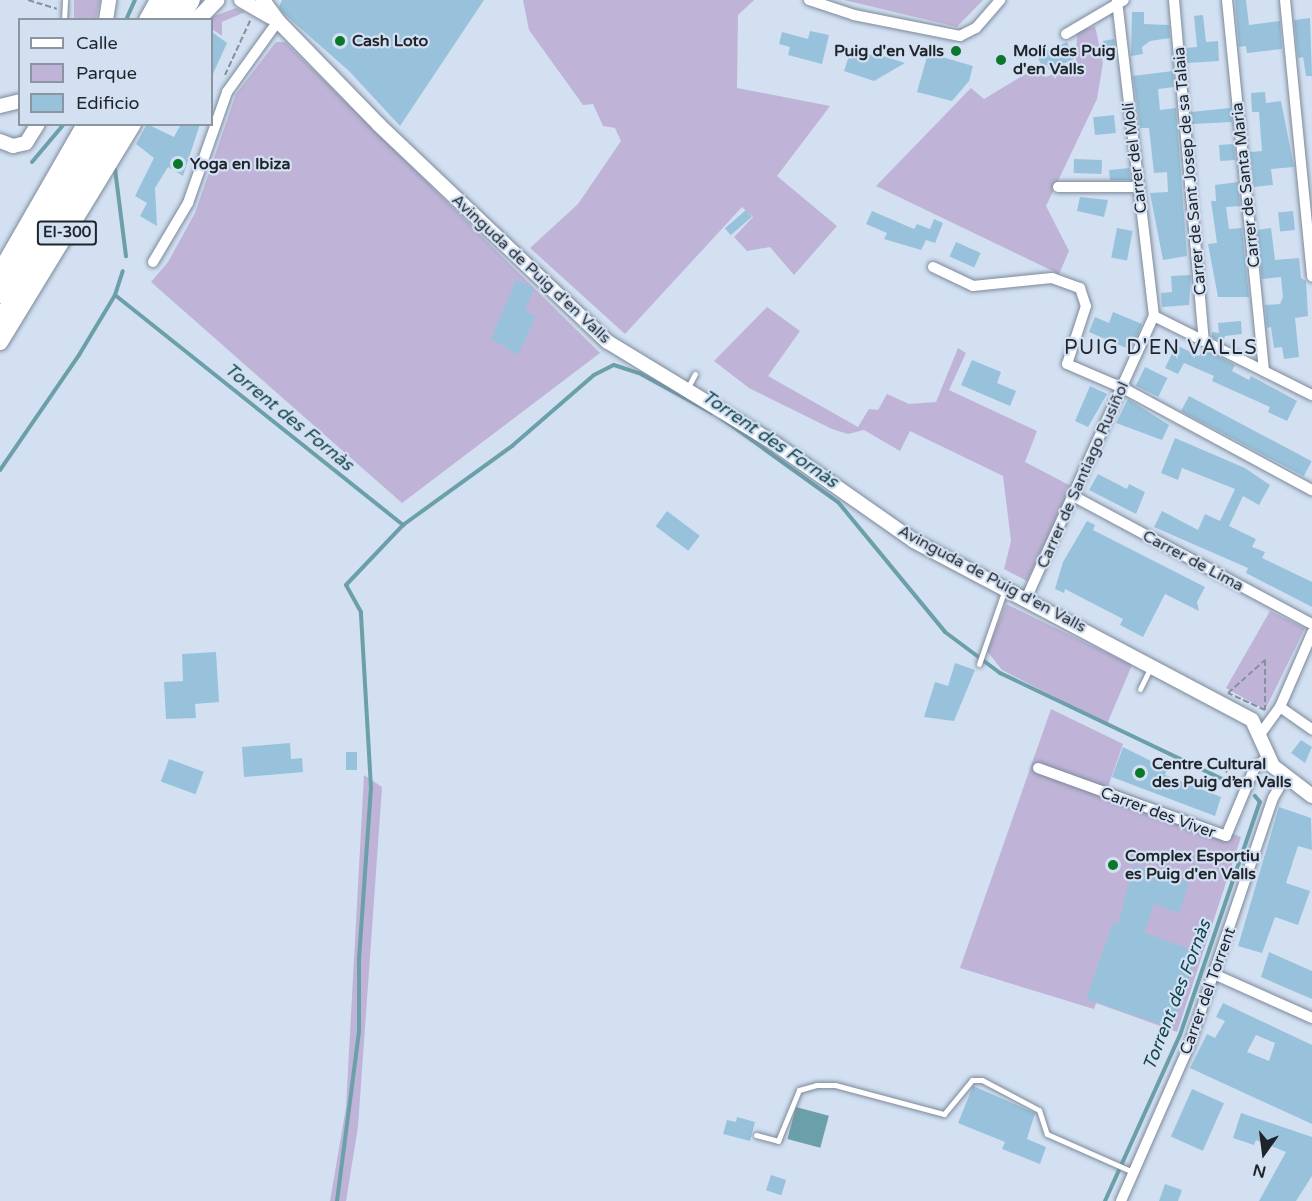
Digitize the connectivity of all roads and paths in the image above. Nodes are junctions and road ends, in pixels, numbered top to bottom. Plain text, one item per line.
1 (28, 0) edge
2 (65, 0) edge
3 (109, 0) edge
4 (216, 0) edge
5 (241, 0) edge
6 (809, 0) edge
7 (1000, 0) edge
8 (1174, 0) edge
9 (1227, 0) edge
10 (1285, 0) edge
11 (1119, 2) edge
12 (260, 4) edge
13 (177, 10) edge
14 (62, 11) junction
15 (64, 18) edge
16 (106, 18) edge
17 (153, 18) edge
18 (278, 21) junction
19 (1066, 34) dead end
20 (222, 84) dead end
21 (18, 100) edge
22 (1, 105) edge
23 (37, 126) edge
24 (84, 126) edge
25 (99, 126) edge
26 (115, 126) edge
27 (132, 126) edge
28 (0, 141) edge
29 (1058, 187) dead end
30 (1138, 187) junction
31 (153, 262) dead end
32 (933, 267) dead end
33 (0, 272) edge
34 (1312, 277) edge
35 (0, 295) edge
36 (1154, 316) junction
37 (0, 320) edge
38 (1204, 341) junction
39 (0, 342) edge
40 (1264, 370) junction
41 (694, 374) dead end
42 (1123, 388) junction
43 (687, 389) junction
44 (1312, 395) edge
45 (1312, 490) edge
46 (1075, 498) junction
47 (1005, 589) junction
48 (1026, 599) junction
49 (1312, 624) edge
50 (1312, 633) edge
51 (1152, 663) junction
52 (979, 664) dead end
53 (1140, 688) dead end
54 (1228, 693) joint
55 (1281, 707) junction
56 (1312, 729) edge
57 (1261, 733) junction
58 (1268, 757) junction
59 (1220, 759) dead end
60 (1038, 768) dead end
61 (1285, 777) junction
62 (1239, 779) dead end
63 (1312, 796) edge
64 (1216, 975) junction
65 (1312, 1018) edge
66 (756, 1135) dead end
67 (1131, 1172) junction
68 (1121, 1201) edge

1 - 14 path
2 - 14 lane
3 - 16 street
4 - 13 highway
5 - 12 street, Avinguda de Puig d'en Valls
6 - 7 street
8 - 38 street, Carrer de Sant Josep de sa Talaia
9 - 40 street, Carrer de Santa Maria
10 - 34 street
11 - 19 street
11 - 30 street, Carrer del Molí
12 - 18 street, Avinguda de Puig d'en Valls
12 - 20 path
13 - 17 highway
14 - 15 lane
18 - 31 street
18 - 43 street, Avinguda de Puig d'en Valls
21 - 22 street
23 - 28 street
24 - 33 highway, EI-300
25 - 35 highway
26 - 37 highway
27 - 39 highway, EI-300
29 - 30 street
30 - 36 street, Carrer del Molí
32 - 42 street
36 - 38 street
36 - 42 street, Carrer de Santiago Rusiñol
38 - 40 street
40 - 44 street
41 - 43 lane
42 - 45 street
42 - 46 street, Carrer de Santiago Rusiñol
43 - 47 street, Avinguda de Puig d'en Valls
46 - 48 street, Carrer de Santiago Rusiñol
46 - 49 street, Carrer de Lima
47 - 48 street, Avinguda de Puig d'en Valls
47 - 52 lane
48 - 51 street, Avinguda de Puig d'en Valls
50 - 55 street
51 - 53 lane
51 - 57 street, Avinguda de Puig d'en Valls
54 - 54 path
55 - 56 street
55 - 57 street
57 - 58 street
58 - 60 street, Carrer des Viver
58 - 61 street
59 - 62 path
61 - 63 street
61 - 64 street, Carrer del Torrent
64 - 65 street
64 - 67 street, Carrer del Torrent
66 - 67 lane
67 - 68 street, Carrer del Torrent

